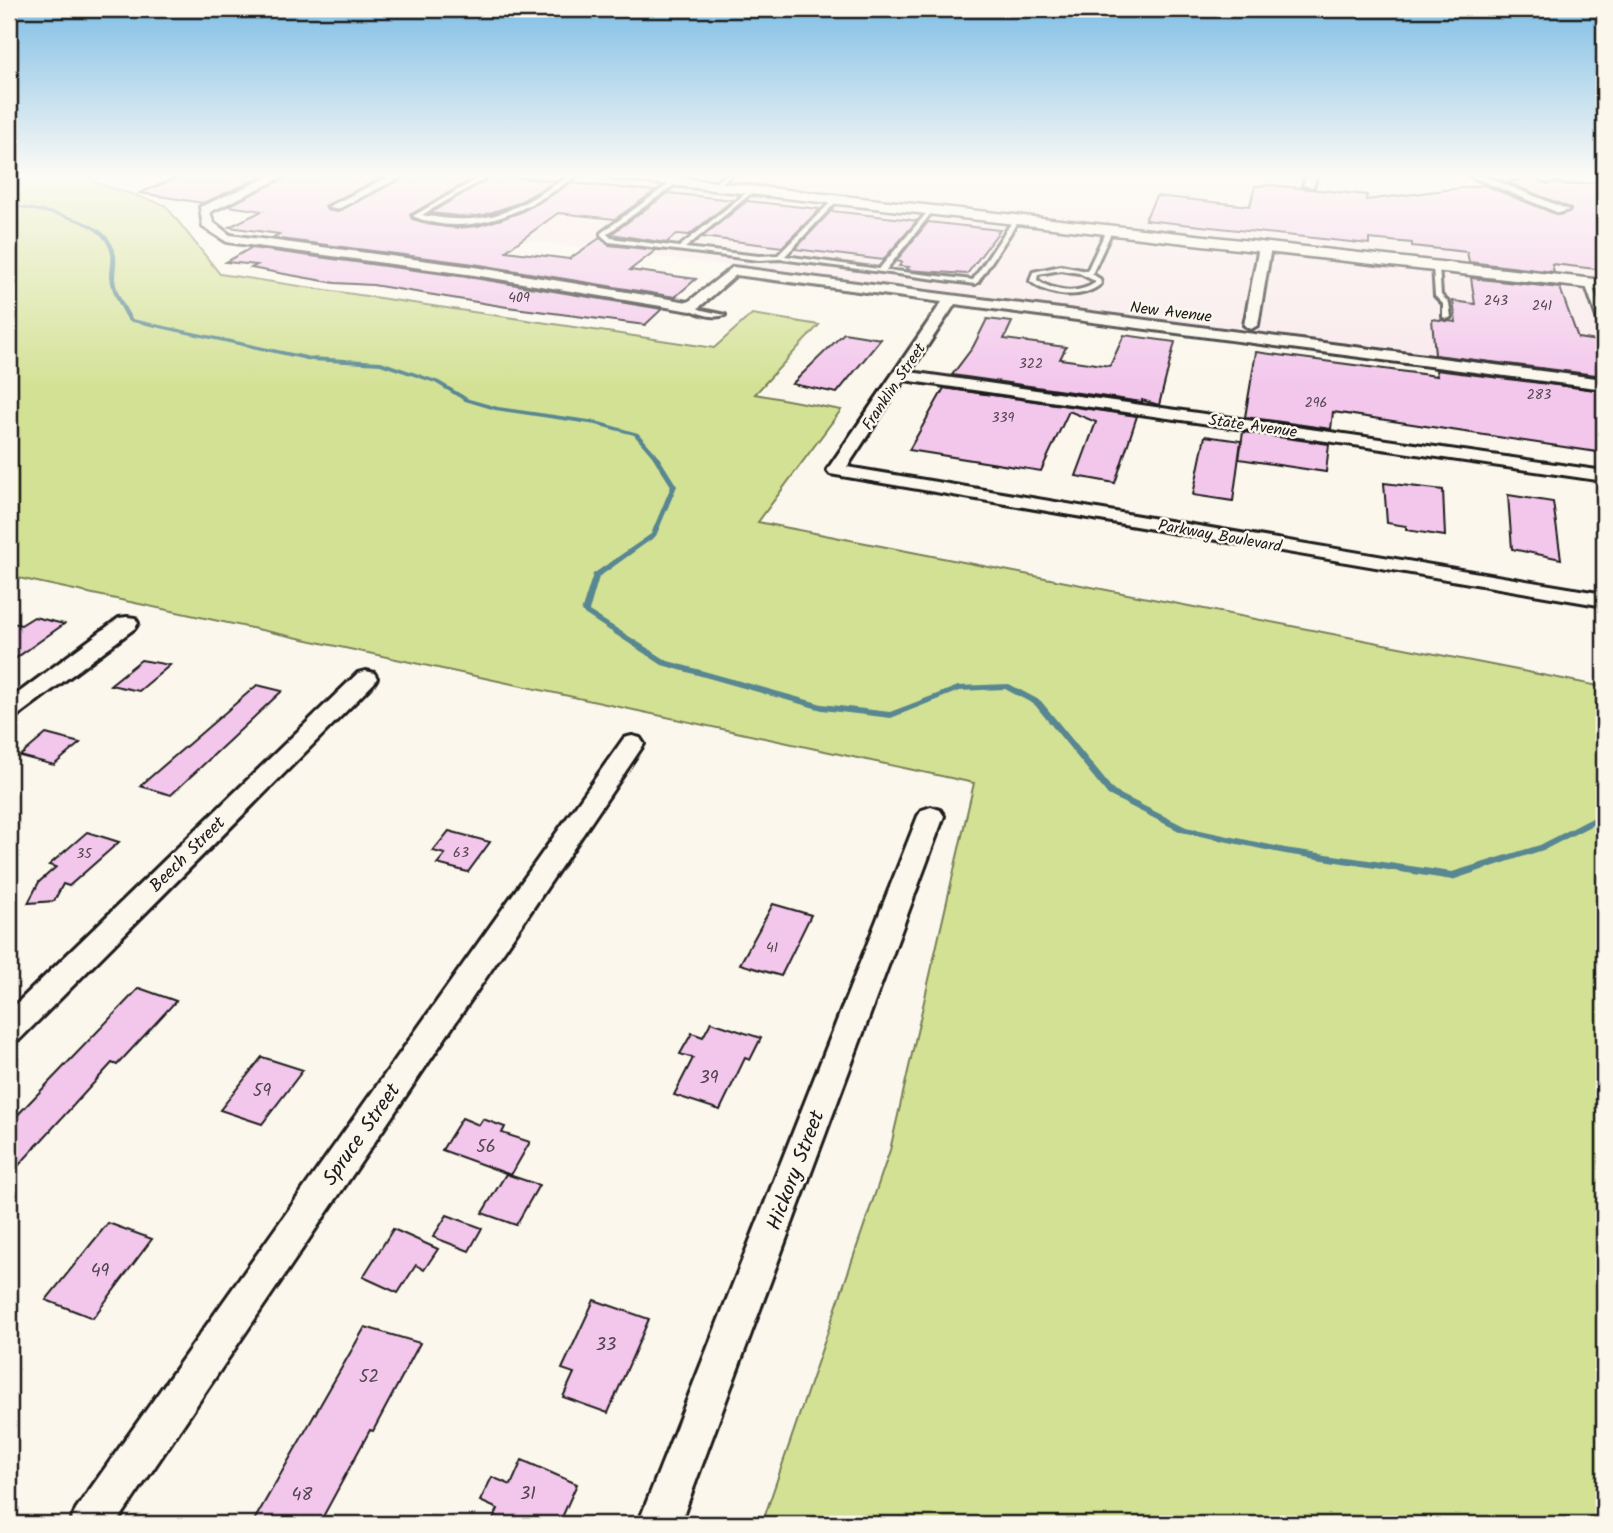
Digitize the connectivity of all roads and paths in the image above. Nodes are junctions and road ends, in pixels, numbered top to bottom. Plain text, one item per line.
1 (291, 247) edge
2 (661, 247) edge
3 (683, 247) edge
4 (790, 247) edge
5 (901, 247) edge
6 (998, 247) edge
7 (1102, 247) edge
8 (1261, 247) edge
9 (1265, 247) junction
10 (680, 249) junction
11 (780, 257) junction
12 (1436, 266) junction
13 (881, 271) junction
14 (1090, 273) junction
15 (1596, 284) edge
16 (950, 301) junction
17 (691, 307) junction
18 (721, 315) dead end
19 (1447, 317) dead end
20 (1251, 325) dead end
21 (1604, 326) edge
22 (901, 375) junction
23 (1604, 384) edge
24 (836, 470) joint
25 (1604, 476) edge
26 (1604, 600) edge
27 (127, 623) dead end
28 (366, 678) dead end
29 (9, 711) edge
30 (632, 744) dead end
31 (931, 816) dead end
32 (9, 1030) edge
33 (91, 1524) edge
34 (659, 1524) edge

1 - 17 street
2 - 10 lane
3 - 10 lane
4 - 11 lane
5 - 13 lane
6 - 13 lane
7 - 14 lane
8 - 9 street
9 - 12 street
9 - 20 street
10 - 11 lane
11 - 13 lane
12 - 15 street
12 - 19 lane
14 - 14 lane
15 - 21 lane
16 - 17 street, New Avenue
16 - 22 street, Franklin Street
16 - 23 street, New Avenue
17 - 18 lane
22 - 24 street, Franklin Street
22 - 25 street, State Avenue
24 - 26 street, Parkway Boulevard
27 - 29 street
28 - 32 street, Beech Street
30 - 33 street, Spruce Street
31 - 34 street, Hickory Street

